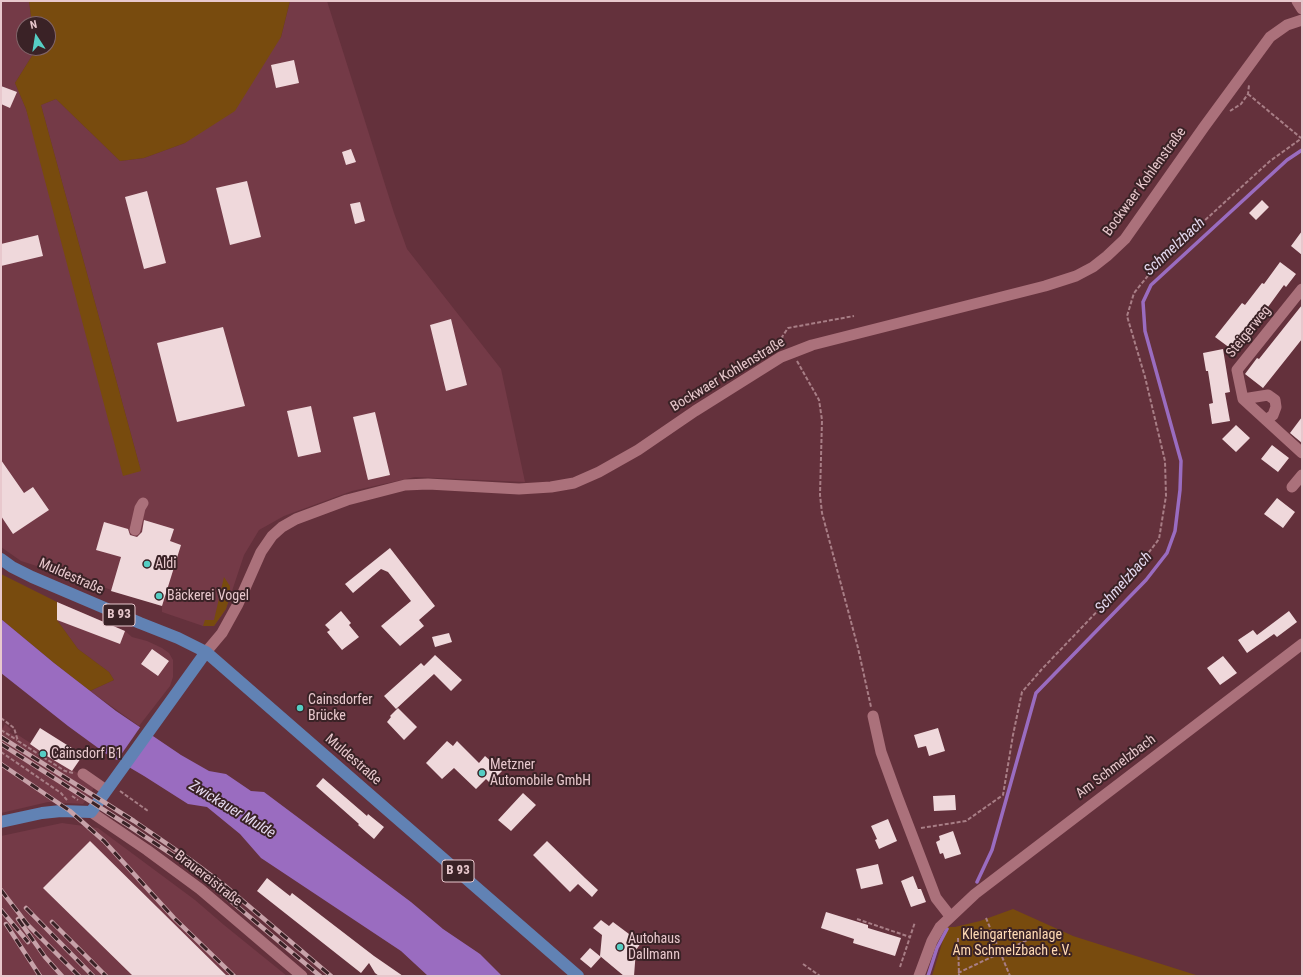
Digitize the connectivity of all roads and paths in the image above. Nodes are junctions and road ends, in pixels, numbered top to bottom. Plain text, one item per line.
1 (1297, 1) edge
2 (1302, 9) edge
3 (1302, 20) edge
4 (1248, 94) dead end
5 (1302, 138) edge
6 (1302, 289) edge
7 (854, 316) dead end
8 (794, 352) junction
9 (1243, 399) junction
10 (1266, 420) junction
11 (1302, 453) edge
12 (1302, 475) edge
13 (1292, 487) dead end
14 (143, 503) dead end
15 (134, 530) dead end
16 (1, 559) edge
17 (1302, 644) edge
18 (206, 652) junction
19 (873, 716) joint
20 (1, 718) edge
21 (1, 730) edge
22 (18, 741) junction
23 (1, 752) edge
24 (80, 774) joint
25 (111, 783) junction
26 (72, 796) dead end
27 (79, 806) junction
28 (148, 811) dead end
29 (91, 812) junction
30 (1, 822) edge
31 (910, 830) junction
32 (950, 916) junction
33 (986, 918) dead end
34 (857, 919) dead end
35 (915, 922) dead end
36 (1042, 932) dead end
37 (910, 937) junction
38 (958, 938) dead end
39 (1001, 952) junction
40 (802, 964) dead end
41 (900, 967) dead end
42 (958, 975) edge
43 (302, 976) edge
44 (578, 976) edge
45 (820, 976) edge
46 (919, 976) edge
47 (1010, 976) edge

1 - 2 street
3 - 8 street, Bockwaer Kohlenstraße
4 - 5 path
5 - 31 path
6 - 9 street, Steigerweg
7 - 8 path
8 - 18 street, Bockwaer Kohlenstraße
8 - 19 path
9 - 10 street
9 - 10 street
10 - 11 street
12 - 13 street
14 - 15 street
16 - 18 main road, Muldestraße / B 93
17 - 32 street, Am Schmelzbach
18 - 25 main road
18 - 44 main road, Muldestraße / B 93
19 - 31 street
20 - 22 path
21 - 22 path
22 - 24 path
23 - 27 path
24 - 25 street
25 - 28 path
25 - 29 main road
26 - 27 path
27 - 29 main road
27 - 30 main road
29 - 43 street, Brauereistraße
31 - 32 street
32 - 46 street, Am Schmelzbach
33 - 39 path
34 - 37 path
35 - 37 path
36 - 39 path
37 - 41 path
38 - 42 path
39 - 42 path
39 - 47 path
40 - 45 path

